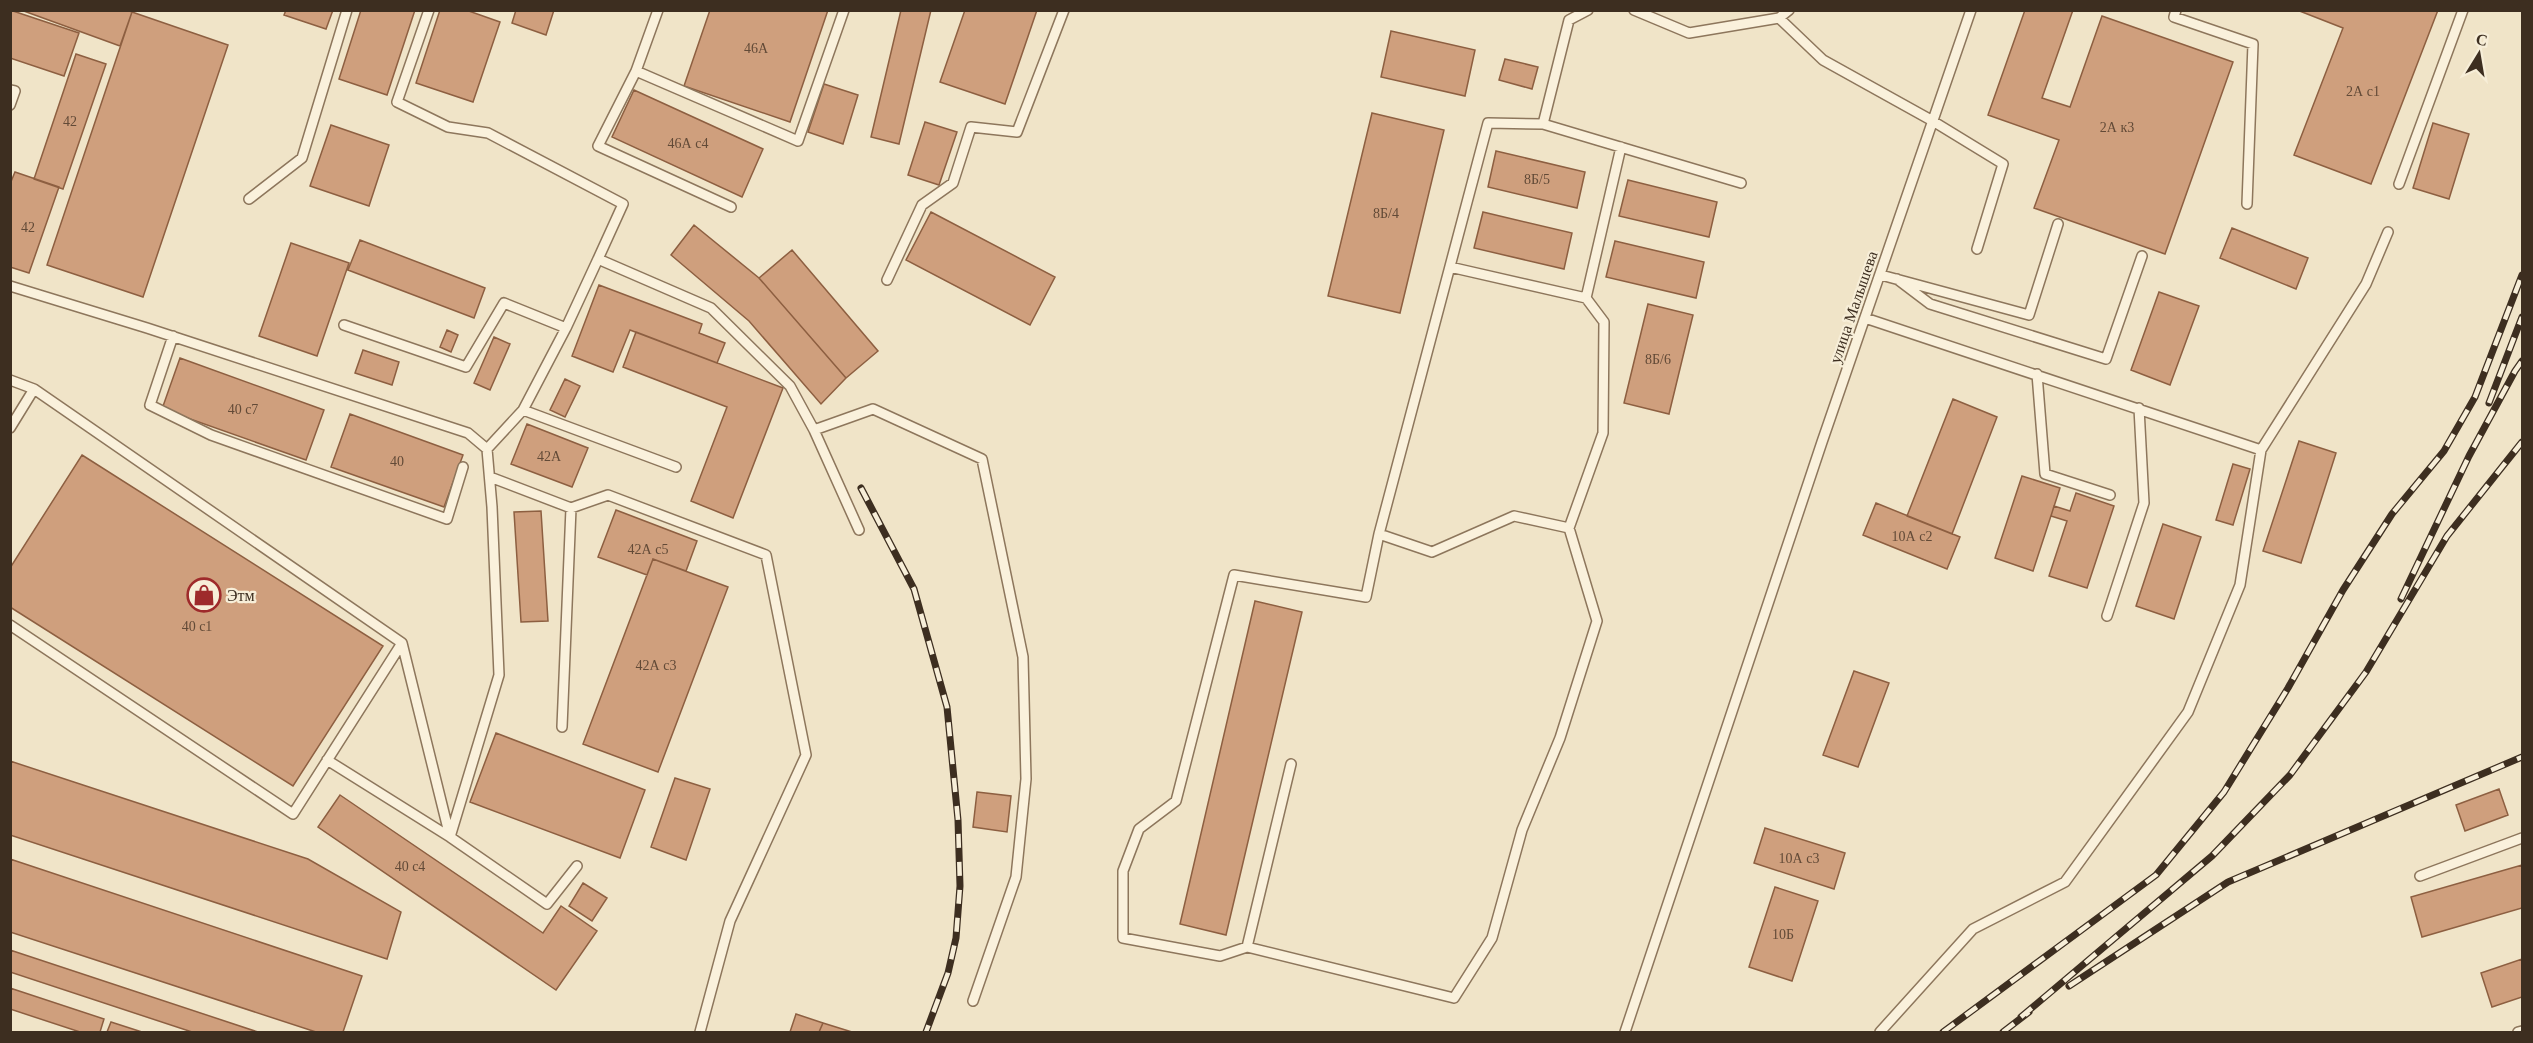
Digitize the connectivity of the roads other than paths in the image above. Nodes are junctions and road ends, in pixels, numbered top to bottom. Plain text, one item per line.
1 (347, 10) edge
2 (429, 10) edge
3 (658, 10) edge
4 (844, 10) edge
5 (1065, 10) edge
6 (1588, 10) edge
7 (1634, 10) edge
8 (1790, 10) edge
9 (1971, 10) edge
10 (2176, 10) edge
11 (2463, 10) edge
12 (1779, 18) junction
13 (636, 71) junction
14 (10, 90) edge
15 (10, 105) edge
16 (1931, 120) junction
17 (1543, 124) junction
18 (1621, 147) junction
19 (1741, 183) dead end
20 (2399, 184) dead end
21 (249, 198) dead end
22 (2247, 204) dead end
23 (731, 207) dead end
24 (2058, 224) dead end
25 (2388, 232) dead end
26 (1977, 249) dead end
27 (2142, 256) dead end
28 (598, 259) junction
29 (1450, 267) junction
30 (1881, 275) junction
31 (1897, 279) junction
32 (887, 280) dead end
33 (10, 286) edge
34 (1586, 298) junction
35 (1865, 318) junction
36 (344, 325) dead end
37 (566, 328) junction
38 (173, 336) junction
39 (2037, 374) junction
40 (10, 380) edge
41 (34, 389) junction
42 (2139, 408) junction
43 (523, 410) junction
44 (10, 428) edge
45 (814, 430) junction
46 (487, 449) junction
47 (2261, 450) junction
48 (464, 467) dead end
49 (676, 467) dead end
50 (490, 477) junction
51 (2110, 495) dead end
52 (571, 508) junction
53 (1569, 528) junction
54 (858, 530) dead end
55 (1379, 534) junction
56 (2107, 616) dead end
57 (10, 625) edge
58 (402, 643) junction
59 (562, 727) dead end
60 (327, 760) junction
61 (1291, 764) dead end
62 (450, 837) junction
63 (2523, 838) edge
64 (577, 866) dead end
65 (2421, 876) dead end
66 (1247, 947) junction
67 (973, 1001) dead end
68 (2523, 1031) edge
69 (700, 1032) edge
70 (1625, 1032) edge
71 (1880, 1032) edge
72 (2518, 1032) edge

1 - 21 lane
2 - 28 lane
3 - 13 lane
4 - 13 lane
5 - 32 lane
6 - 17 lane
7 - 12 lane
8 - 12 lane
9 - 16 lane, улица Малышева
10 - 22 lane
11 - 20 lane
12 - 16 lane
13 - 23 lane
14 - 15 lane
16 - 26 lane
16 - 30 lane, улица Малышева
17 - 18 lane
17 - 29 lane
18 - 19 lane
18 - 34 lane
24 - 31 lane
25 - 47 lane
27 - 31 lane
28 - 37 lane
28 - 45 lane
29 - 34 lane
29 - 55 lane
30 - 31 lane
30 - 35 lane, улица Малышева
33 - 38 lane
34 - 53 lane
35 - 39 lane
35 - 70 lane, улица Малышева
36 - 37 lane
37 - 43 lane
38 - 46 lane
38 - 48 lane
39 - 42 lane
39 - 51 lane
40 - 41 lane
41 - 44 lane
41 - 58 lane
42 - 47 lane
42 - 56 lane
43 - 46 lane
43 - 49 lane
45 - 54 lane
45 - 67 lane
46 - 50 lane
47 - 71 lane
50 - 52 lane
50 - 62 lane
52 - 59 lane
52 - 69 lane
53 - 55 lane
53 - 66 lane
55 - 66 lane
57 - 60 lane
58 - 60 lane
58 - 62 lane
60 - 62 lane
61 - 66 lane
62 - 64 lane
63 - 65 lane
68 - 72 lane

